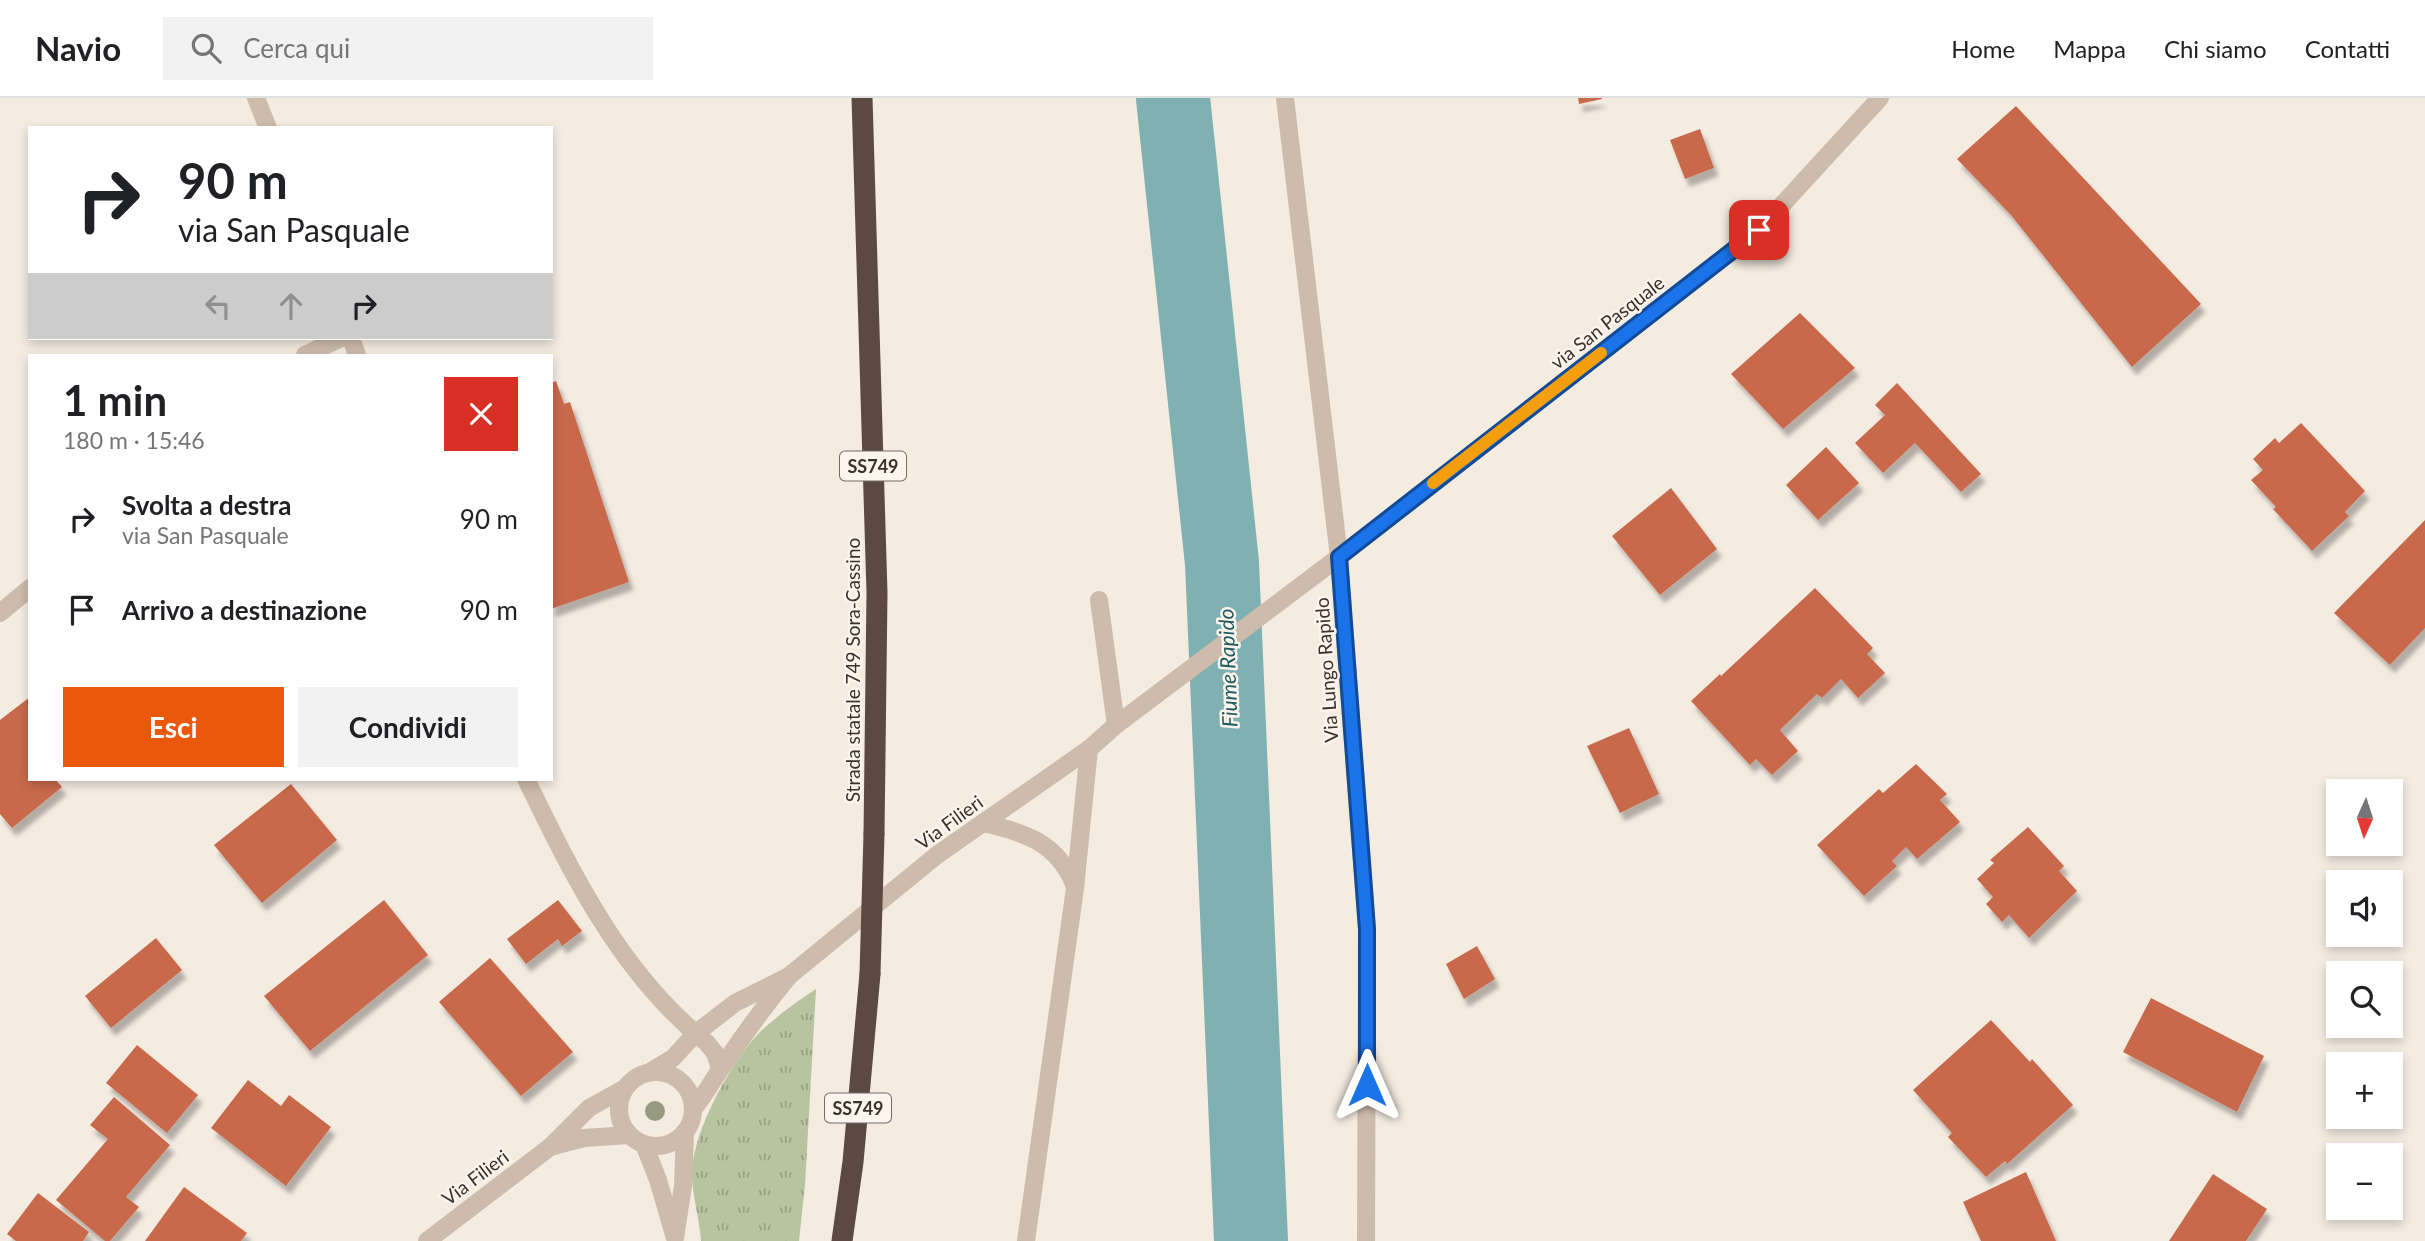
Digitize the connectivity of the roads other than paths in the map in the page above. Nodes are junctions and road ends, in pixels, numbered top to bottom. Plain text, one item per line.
1 (256, 98) edge
2 (862, 98) edge
3 (1285, 98) edge
4 (1880, 98) edge
5 (267, 126) edge
6 (337, 340) edge
7 (307, 354) edge
8 (1339, 557) junction
9 (1315, 574) joint
10 (28, 590) edge
11 (1100, 600) dead end
12 (0, 613) edge
13 (1116, 725) junction
14 (1089, 749) junction
15 (527, 781) edge
16 (983, 823) junction
17 (1075, 888) junction
18 (789, 976) junction
19 (695, 1034) junction
20 (720, 1068) junction
21 (650, 1072) junction
22 (625, 1088) junction
23 (693, 1109) junction
24 (685, 1132) junction
25 (636, 1140) junction
26 (550, 1147) junction
27 (675, 1239) edge
28 (427, 1241) edge
29 (842, 1241) edge
30 (1026, 1241) edge
31 (1366, 1241) edge

1 - 5 street
2 - 29 highway, Strada statale 749 Sora-Cassino / SS749, bridge
3 - 8 street, Via Lungo Rapido
4 - 8 street, via San Pasquale
6 - 7 street
8 - 9 street, via San Pasquale
8 - 31 street, Via Lungo Rapido
9 - 13 street, Via Filieri
10 - 12 street
11 - 13 street
13 - 14 street, Via Filieri
14 - 16 street, Via Filieri
14 - 17 street
15 - 19 street
16 - 17 street
16 - 18 street, Via Filieri
17 - 30 street
18 - 19 street, Via Filieri
18 - 20 street, Via Filieri
19 - 20 street
19 - 21 street, Via Filieri
20 - 23 street, Via Filieri
21 - 22 street
21 - 23 street
22 - 25 street
22 - 26 street, Via Filieri
23 - 24 street
24 - 25 street
24 - 27 street
25 - 26 street, Via Filieri
25 - 27 street
26 - 28 street, Via Filieri

